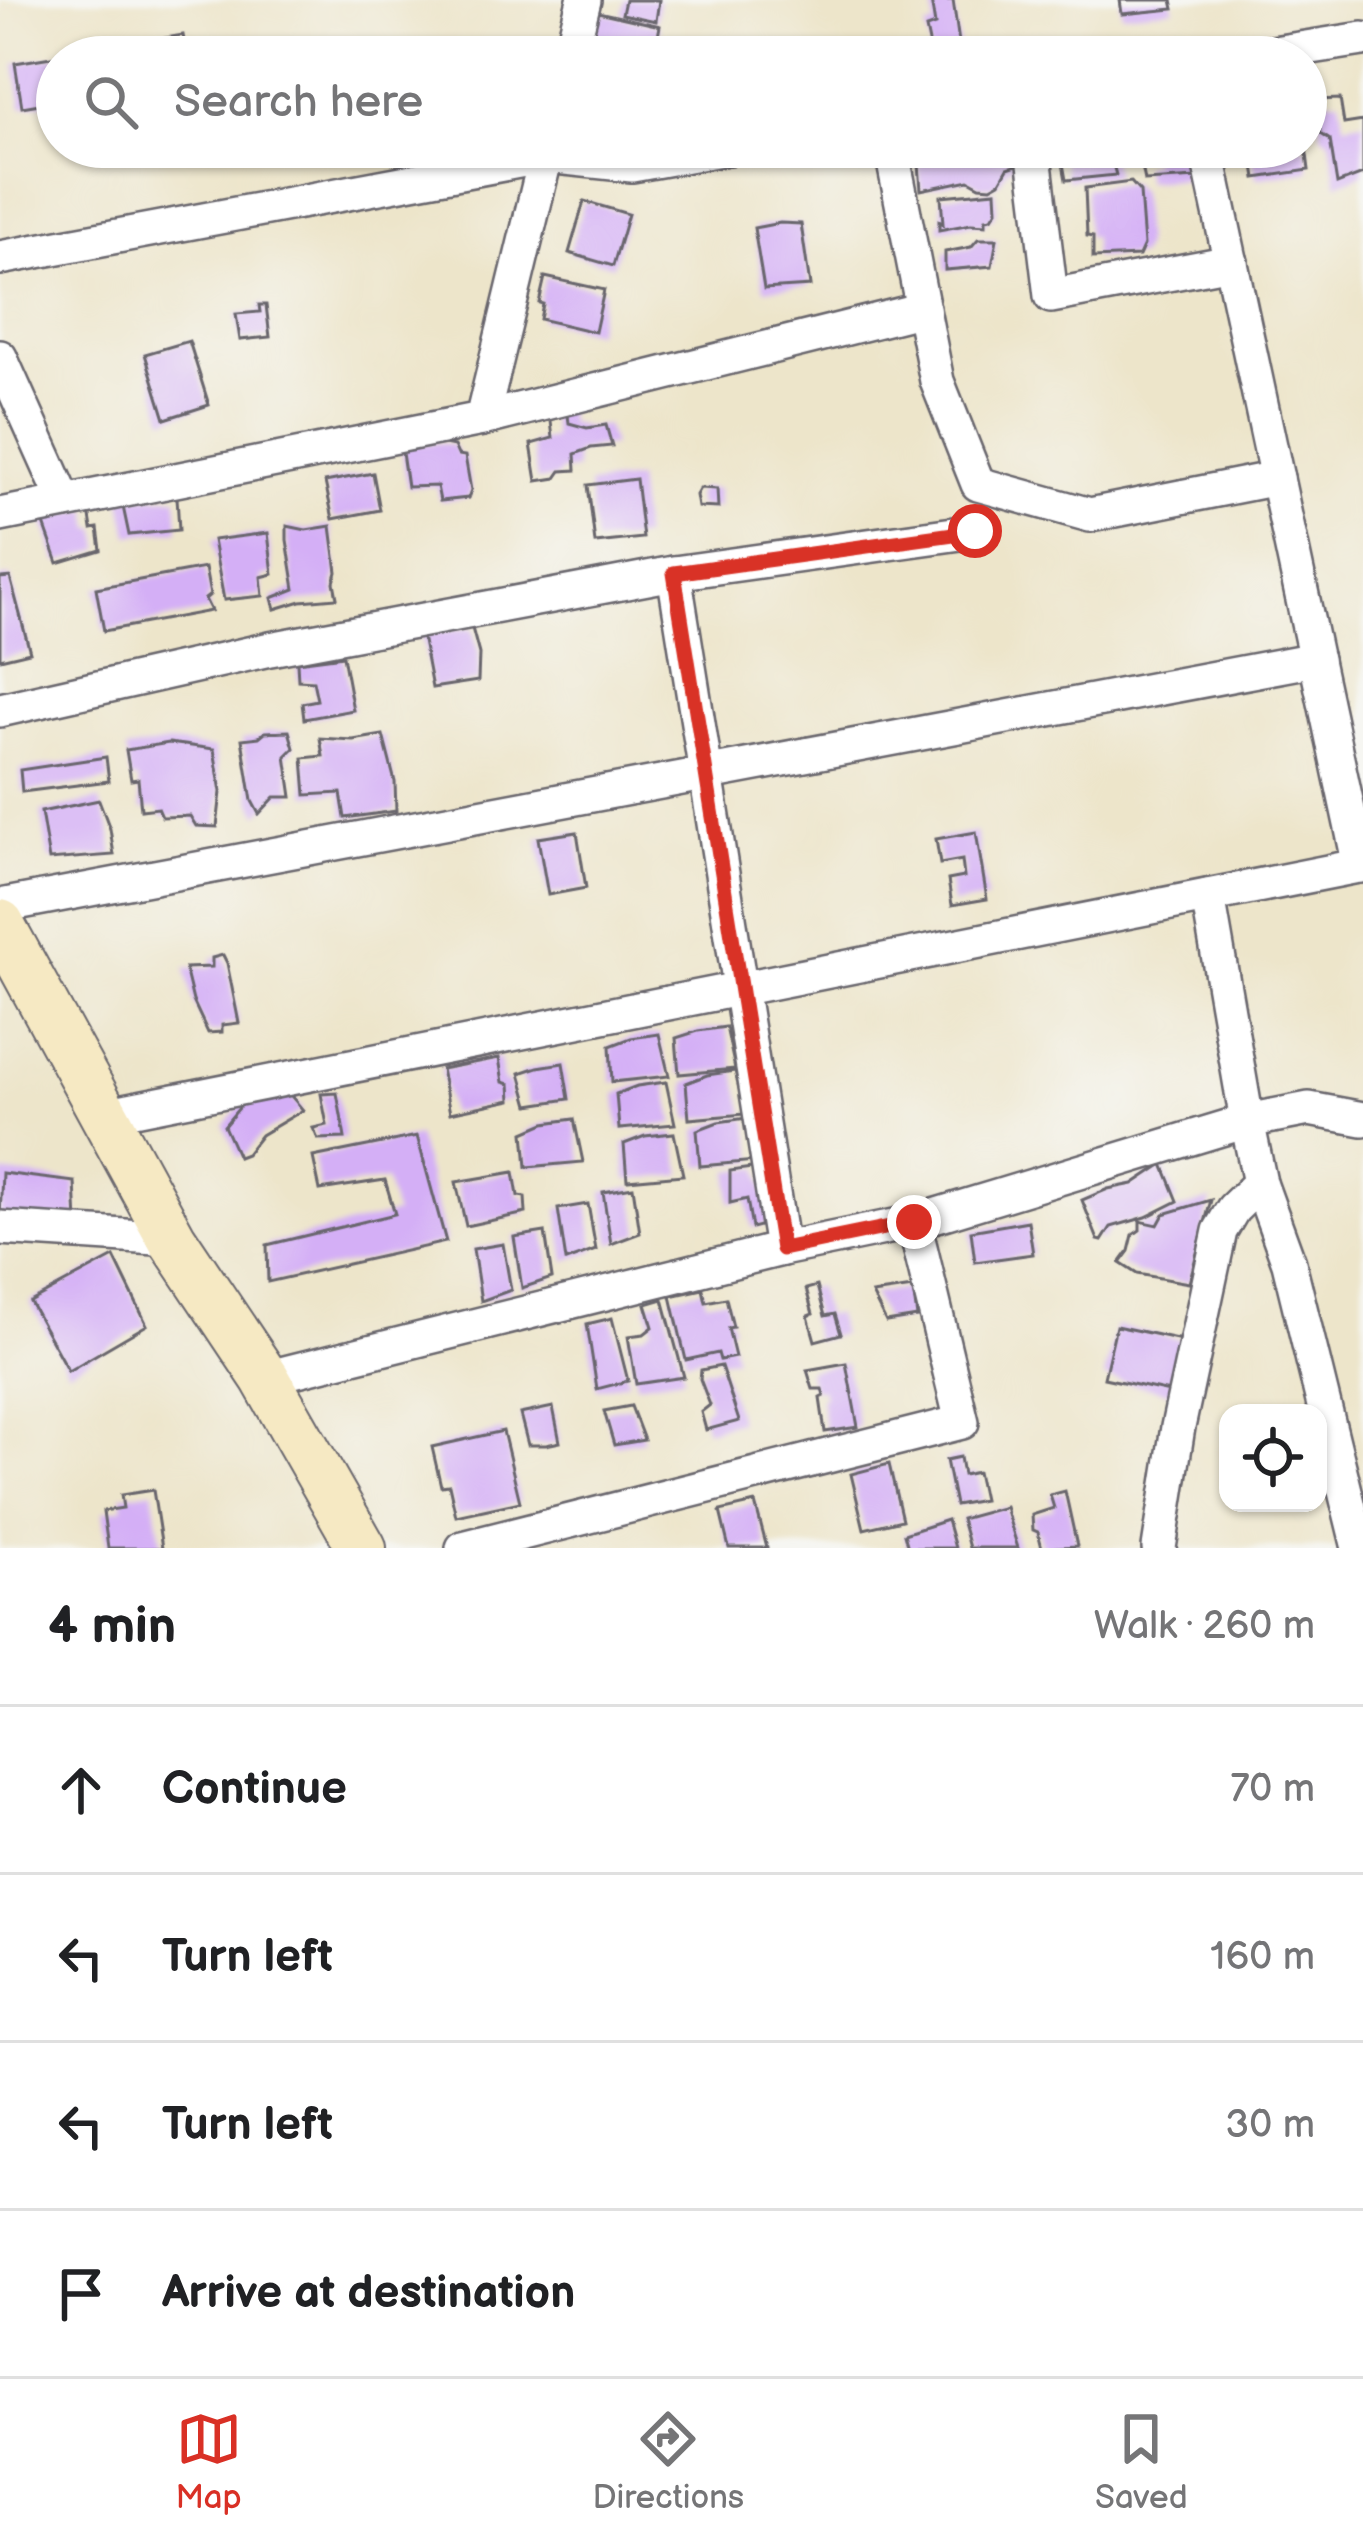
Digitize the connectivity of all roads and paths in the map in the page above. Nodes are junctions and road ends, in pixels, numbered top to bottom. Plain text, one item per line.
1 (584, 0) edge
2 (575, 36) edge
3 (1363, 39) edge
4 (1327, 45) edge
5 (464, 168) edge
6 (543, 168) edge
7 (895, 168) edge
8 (1036, 168) edge
9 (1211, 168) edge
10 (0, 257) edge
11 (1231, 262) junction
12 (923, 309) junction
13 (0, 357) edge
14 (482, 419) junction
15 (1277, 478) junction
16 (65, 502) junction
17 (0, 514) edge
18 (975, 531) dead end
19 (674, 573) junction
20 (1316, 659) junction
21 (0, 710) edge
22 (706, 774) junction
23 (1361, 866) edge
24 (1208, 896) junction
25 (0, 906) edge
26 (0, 924) edge
27 (740, 989) junction
28 (104, 1115) junction
29 (1363, 1119) edge
30 (1247, 1121) junction
31 (1260, 1183) junction
32 (914, 1222) junction
33 (0, 1228) edge
34 (172, 1239) junction
35 (782, 1249) junction
36 (265, 1378) junction
37 (362, 1548) edge
38 (463, 1548) edge
39 (1159, 1548) edge
40 (1359, 1548) edge

1 - 2 street
3 - 4 street
5 - 10 street
6 - 14 street
7 - 12 street
8 - 11 street
9 - 11 street
11 - 15 street
12 - 14 street
12 - 15 street
13 - 16 street
14 - 16 street
15 - 20 street
16 - 17 street
18 - 19 street
19 - 21 street
19 - 22 street
20 - 22 street
20 - 23 street
22 - 25 street
22 - 27 street
23 - 24 street
24 - 27 street
24 - 30 street
26 - 28 main road
27 - 28 street
27 - 35 street
28 - 34 main road
29 - 30 street
30 - 31 street
30 - 32 street
31 - 39 street
31 - 40 street
32 - 35 street
32 - 38 street
33 - 34 street
34 - 36 main road
35 - 36 street
36 - 37 main road

